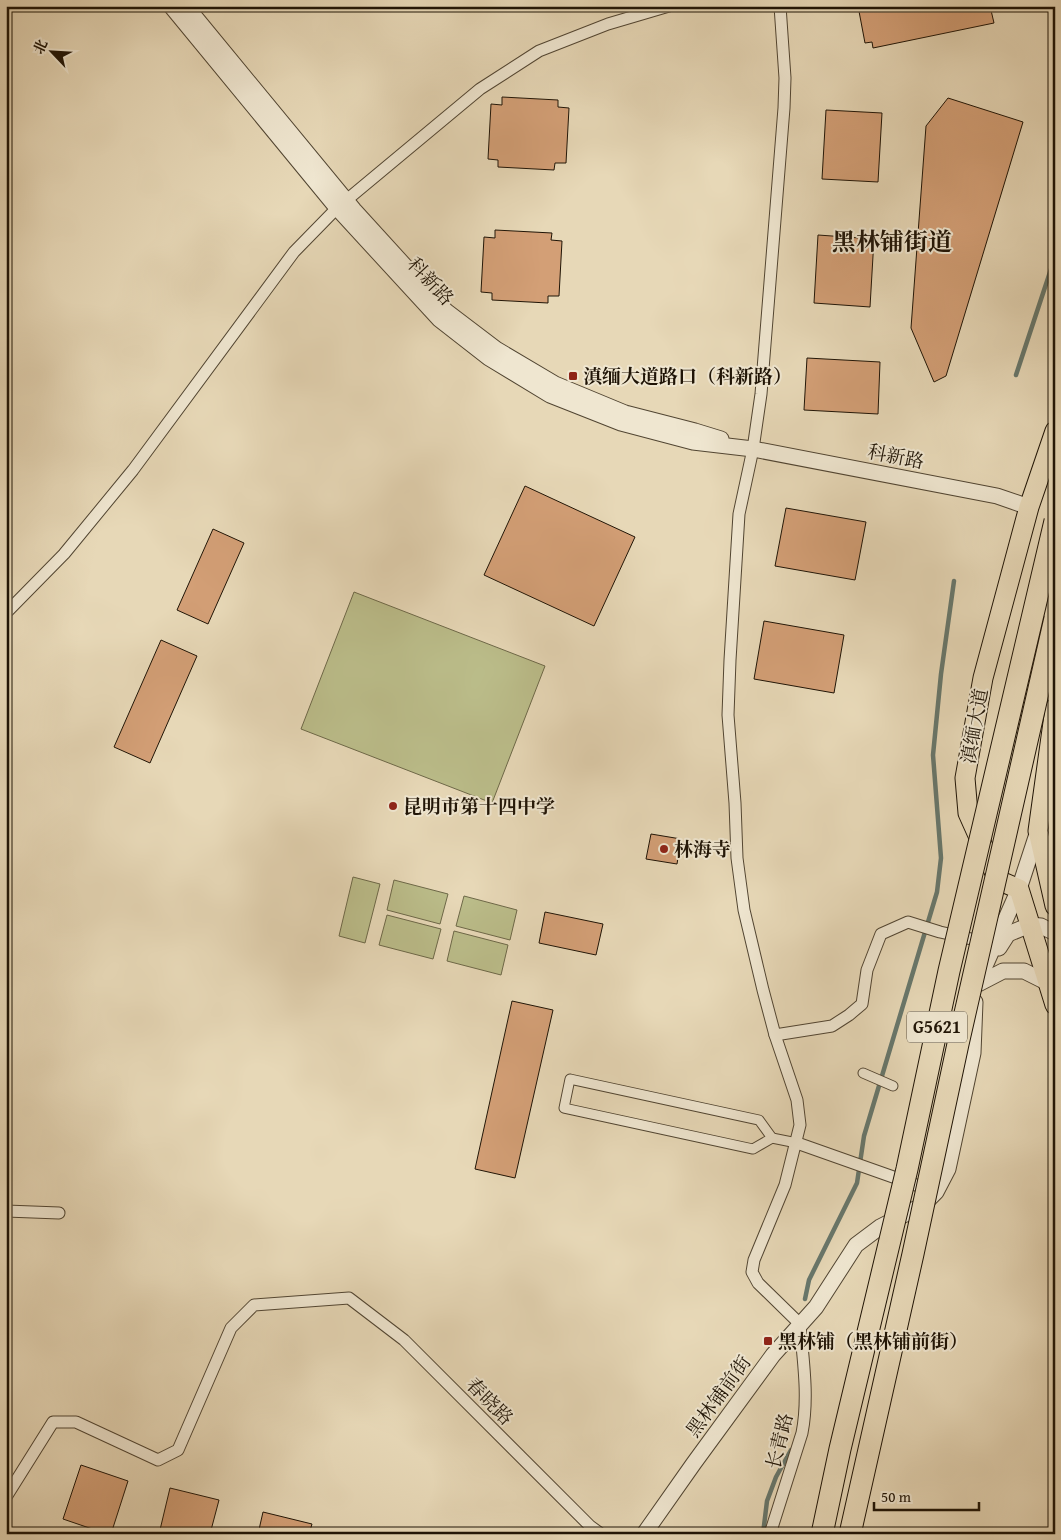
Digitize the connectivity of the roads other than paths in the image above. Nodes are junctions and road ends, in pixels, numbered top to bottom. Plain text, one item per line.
1 (171, 6) edge
2 (186, 6) edge
3 (669, 6) edge
4 (780, 6) edge
5 (341, 205) junction
6 (1055, 431) edge
7 (753, 449) junction
8 (1029, 507) junction
9 (1055, 521) edge
10 (6, 613) edge
11 (1055, 618) edge
12 (1055, 708) edge
13 (1038, 832) junction
14 (998, 880) junction
15 (1019, 888) junction
16 (1055, 906) edge
17 (1030, 925) junction
18 (1055, 933) edge
19 (987, 943) junction
20 (1048, 983) junction
21 (978, 984) junction
22 (1055, 1005) edge
23 (775, 1035) junction
24 (862, 1073) dead end
25 (893, 1086) dead end
26 (772, 1138) junction
27 (797, 1143) junction
28 (936, 1192) junction
29 (6, 1212) edge
30 (59, 1213) dead end
31 (800, 1324) junction
32 (6, 1498) edge
33 (601, 1534) edge
34 (644, 1534) edge
35 (770, 1534) edge
36 (822, 1534) edge
37 (850, 1534) edge

1 - 5 street, 科新路
2 - 5 street, 科新路
3 - 5 street
4 - 7 street
5 - 7 street, 科新路
5 - 10 street
6 - 8 main road, 滇缅大道
7 - 8 street, 科新路
7 - 23 street
8 - 14 main road, 滇缅大道
9 - 36 highway, G5621, bridge
11 - 37 highway, G5621, bridge
12 - 13 main road
13 - 15 street
13 - 16 main road
14 - 15 main road
14 - 19 street
15 - 17 main road
15 - 21 street
17 - 18 street
17 - 20 main road
17 - 21 street
19 - 21 street
19 - 23 street
20 - 21 street
20 - 22 main road
21 - 28 street, 黑林铺前街
23 - 27 street
24 - 25 street
26 - 26 street
26 - 27 street
27 - 28 street
27 - 31 street
28 - 31 street, 黑林铺前街
29 - 30 street
31 - 34 street, 黑林铺前街
31 - 35 street, 长青路
32 - 33 street, 春晓路

